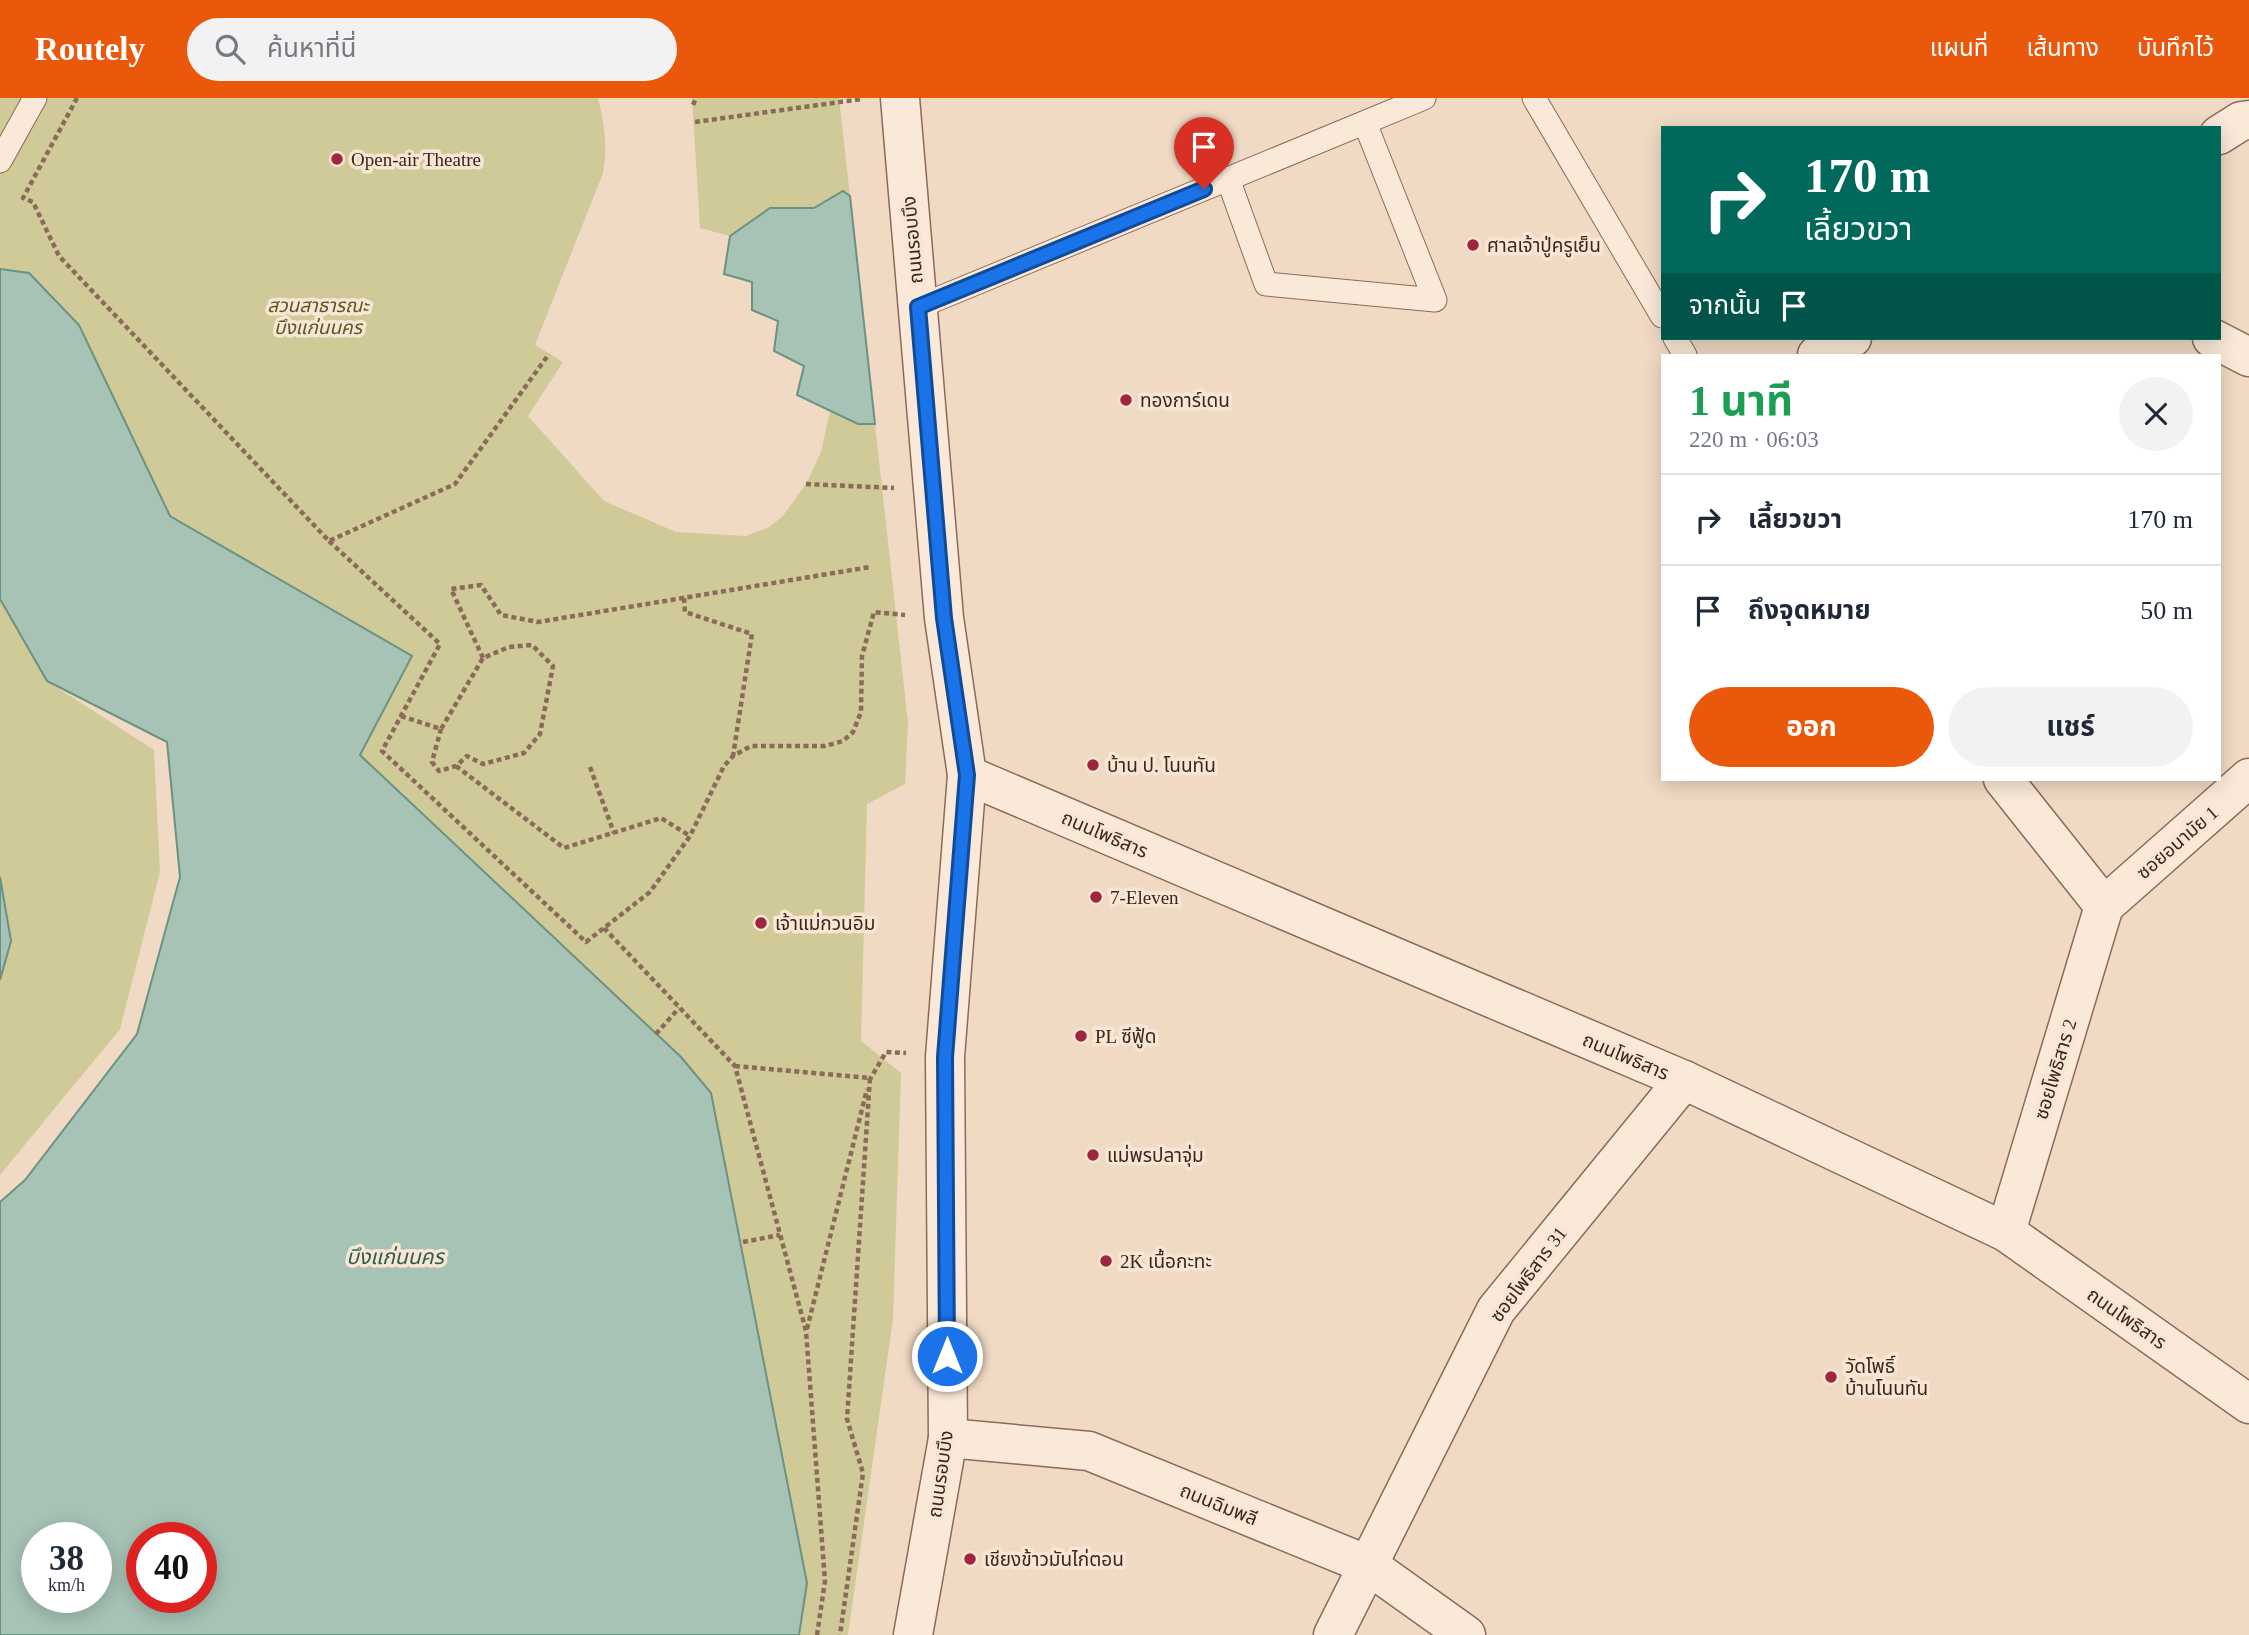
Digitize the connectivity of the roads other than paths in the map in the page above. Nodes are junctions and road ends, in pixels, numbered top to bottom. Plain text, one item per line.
1 (35, 98) edge
2 (900, 98) edge
3 (1424, 98) edge
4 (1534, 98) edge
5 (2249, 120) edge
6 (1365, 123) junction
7 (2221, 134) edge
8 (0, 161) edge
9 (1228, 179) junction
10 (918, 307) junction
11 (1661, 314) edge
12 (1848, 340) edge
13 (2216, 340) edge
14 (1819, 354) edge
15 (2249, 357) edge
16 (967, 775) junction
17 (2249, 778) edge
18 (2005, 781) edge
19 (2104, 906) junction
20 (1684, 1080) junction
21 (2006, 1232) junction
22 (2249, 1404) edge
23 (948, 1438) junction
24 (1368, 1565) junction
25 (913, 1635) edge
26 (1333, 1635) edge
27 (1465, 1635) edge

1 - 8 lane
2 - 10 street, ถนนรอบบึง
3 - 6 lane
4 - 11 lane
5 - 7 street
6 - 9 lane
6 - 9 lane
9 - 10 lane
10 - 16 street, ถนนรอบบึง
12 - 14 street
13 - 15 street
16 - 20 street, ถนนโพธิสาร
16 - 23 street, ถนนรอบบึง
17 - 19 street, ซอยอนามัย 1
18 - 19 street
19 - 21 street, ซอยโพธิสาร 2
20 - 21 street, ถนนโพธิสาร
20 - 24 street, ซอยโพธิสาร 31
21 - 22 street, ถนนโพธิสาร
23 - 24 street, ถนนฉิมพลี
23 - 25 street, ถนนรอบบึง
24 - 26 street, ซอยโพธิสาร 31
24 - 27 street, ถนนฉิมพลี

